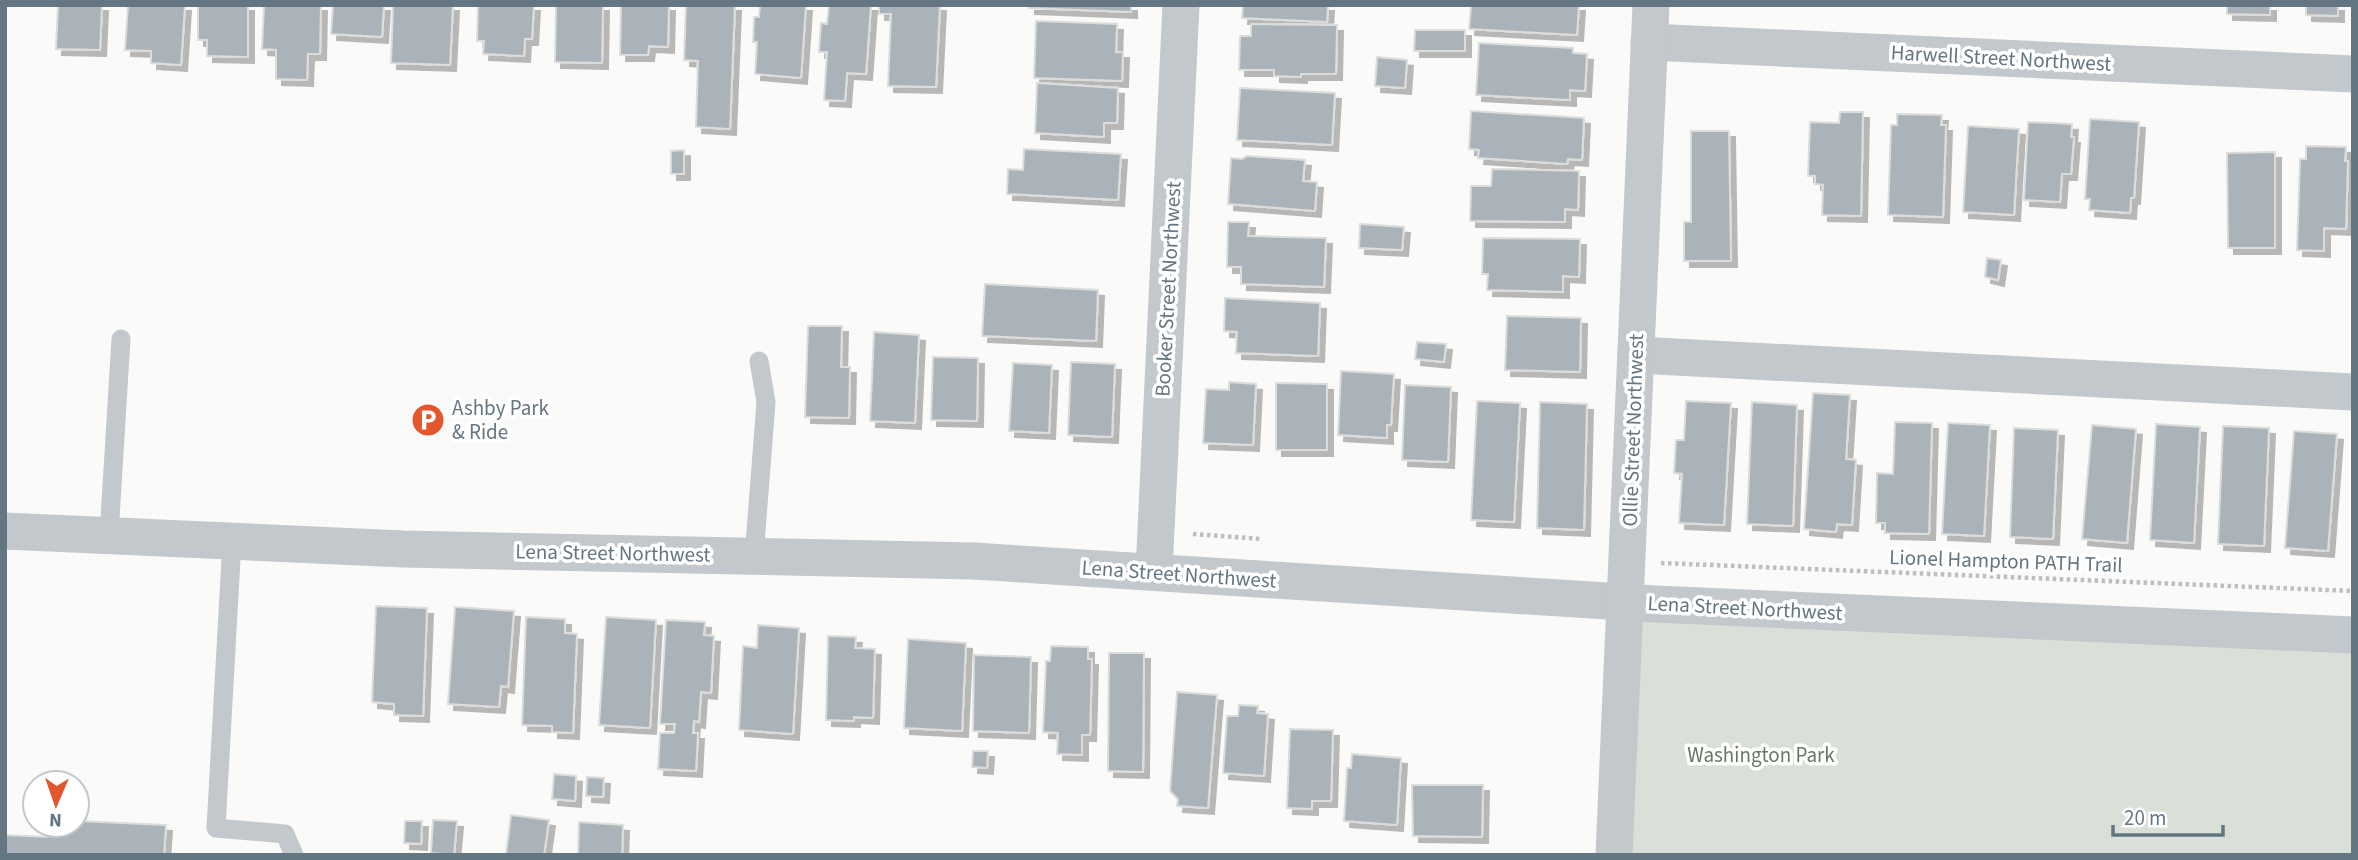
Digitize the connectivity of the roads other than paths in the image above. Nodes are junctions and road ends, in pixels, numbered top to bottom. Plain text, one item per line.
1 (1181, 5) edge
2 (1651, 5) edge
3 (1649, 42) junction
4 (2353, 74) edge
5 (121, 339) dead end
6 (1636, 355) junction
7 (759, 361) dead end
8 (2353, 392) edge
9 (5, 531) edge
10 (108, 535) junction
11 (232, 541) junction
12 (754, 557) junction
13 (1154, 572) junction
14 (1624, 602) junction
15 (2353, 635) edge
16 (294, 855) edge
17 (1614, 855) edge

1 - 13 street, Booker Street Northwest
2 - 3 street, Ollie Street Northwest
3 - 4 street, Harwell Street Northwest
3 - 6 street, Ollie Street Northwest
5 - 10 lane
6 - 8 street
6 - 14 street, Ollie Street Northwest
7 - 12 lane
9 - 10 street, Lena Street Northwest
10 - 11 street, Lena Street Northwest
11 - 12 street, Lena Street Northwest
11 - 16 lane
12 - 13 street, Lena Street Northwest
13 - 14 street, Lena Street Northwest
14 - 15 street, Lena Street Northwest
14 - 17 street, Ollie Street Northwest

